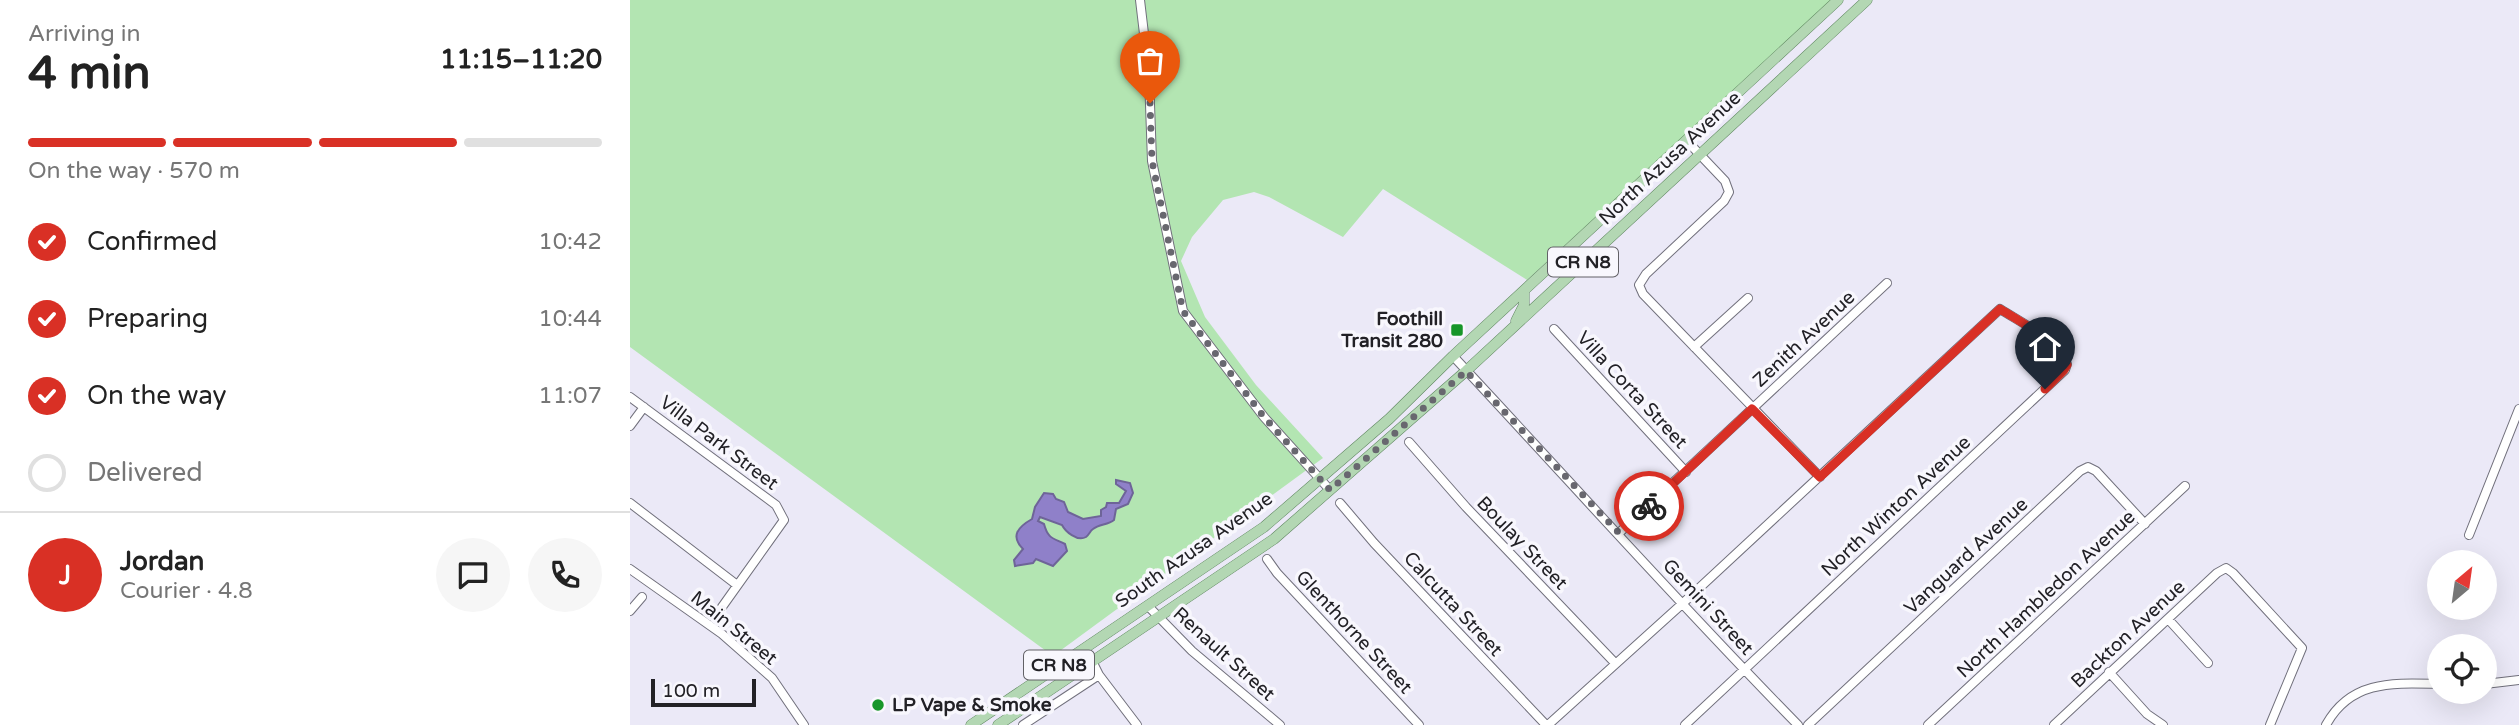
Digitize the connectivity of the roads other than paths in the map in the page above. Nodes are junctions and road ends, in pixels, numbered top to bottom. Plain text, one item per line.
1 (1140, 0) edge
2 (1838, 0) edge
3 (1867, 0) edge
4 (1687, 141) junction
5 (1699, 154) junction
6 (1887, 283) dead end
7 (1524, 291) junction
8 (1748, 298) dead end
9 (1512, 328) junction
10 (1554, 329) dead end
11 (1695, 347) junction
12 (1453, 356) junction
13 (1466, 371) junction
14 (630, 397) edge
15 (644, 407) junction
16 (1752, 409) junction
17 (2519, 409) edge
18 (630, 426) edge
19 (1409, 442) dead end
20 (1686, 472) junction
21 (1820, 477) junction
22 (1319, 478) junction
23 (2185, 486) dead end
24 (1330, 490) junction
25 (630, 503) edge
26 (1340, 503) dead end
27 (2145, 524) junction
28 (1619, 533) junction
29 (2469, 535) dead end
30 (1267, 559) dead end
31 (630, 569) edge
32 (737, 585) junction
33 (642, 597) dead end
34 (1682, 604) junction
35 (1148, 606) junction
36 (722, 607) dead end
37 (630, 611) edge
38 (1158, 618) junction
39 (2168, 619) junction
40 (1092, 661) junction
41 (1615, 663) junction
42 (2208, 663) dead end
43 (1744, 669) junction
44 (2109, 672) junction
45 (1099, 675) junction
46 (2519, 680) edge
47 (2427, 683) edge
48 (2497, 683) edge
49 (984, 721) edge
50 (1027, 724) edge
51 (804, 725) edge
52 (971, 725) edge
53 (998, 725) edge
54 (1137, 725) edge
55 (1280, 725) edge
56 (1419, 725) edge
57 (1547, 725) edge
58 (1685, 725) edge
59 (1798, 725) edge
60 (1808, 725) edge
61 (1928, 725) edge
62 (2054, 725) edge
63 (2163, 725) edge
64 (2270, 725) edge
65 (2326, 725) edge

1 - 22 street
2 - 4 main road, North Azusa Avenue / CR N8
3 - 5 main road, North Azusa Avenue / CR N8
4 - 5 street
4 - 7 main road, North Azusa Avenue / CR N8
5 - 9 main road, North Azusa Avenue / CR N8
5 - 11 street
6 - 16 street, Zenith Avenue
7 - 9 main road
7 - 12 main road, North Azusa Avenue / CR N8
8 - 11 street
9 - 13 main road, North Azusa Avenue / CR N8
10 - 20 street, Villa Corta Street
11 - 16 street
12 - 13 street, Gemini Street
12 - 22 main road, South Azusa Avenue / CR N8
13 - 24 main road, South Azusa Avenue / CR N8
13 - 28 street, Gemini Street
14 - 15 street, Villa Park Street
15 - 18 street
15 - 32 street, Villa Park Street
16 - 20 street, Zenith Avenue
16 - 21 street
17 - 29 street
19 - 41 street, Boulay Street
20 - 28 street, Zenith Avenue
21 - 34 street
21 - 43 street, North Winton Avenue
22 - 24 street
22 - 35 main road, South Azusa Avenue / CR N8
23 - 27 street, North Hambledon Avenue
24 - 38 main road, South Azusa Avenue / CR N8
25 - 32 street
26 - 57 street, Calcutta Street
27 - 60 street, Vanguard Avenue
27 - 61 street, North Hambledon Avenue
28 - 34 street, Gemini Street
30 - 56 street, Glenthorne Street
31 - 51 street, Main Street
32 - 36 street
33 - 37 street
34 - 41 street
34 - 43 street, Gemini Street
35 - 38 street, Renault Street
35 - 49 main road, South Azusa Avenue / CR N8
38 - 40 main road, South Azusa Avenue / CR N8
38 - 55 street, Renault Street
39 - 42 street
39 - 44 street, Backton Avenue
39 - 64 street, Backton Avenue
40 - 45 street
40 - 53 main road, South Azusa Avenue / CR N8
41 - 57 street
43 - 58 street, North Winton Avenue
43 - 59 street, Gemini Street
44 - 62 street, Backton Avenue
44 - 63 street
45 - 50 street
45 - 54 street
46 - 48 street
47 - 65 street
49 - 52 main road, South Azusa Avenue / CR N8

